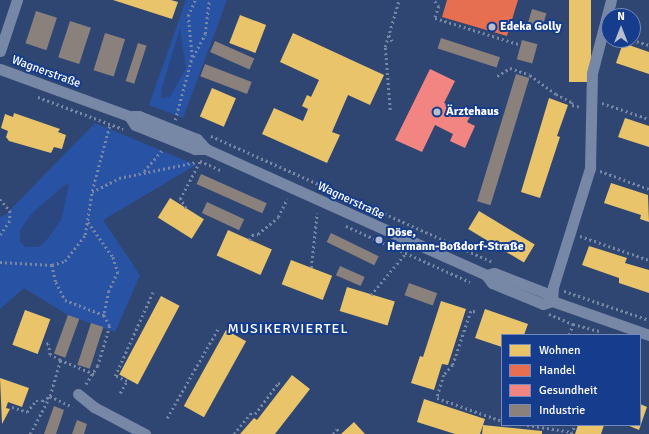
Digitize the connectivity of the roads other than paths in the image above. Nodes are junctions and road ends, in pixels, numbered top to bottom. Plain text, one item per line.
1 (17, 0) edge
2 (610, 0) edge
3 (0, 51) edge
4 (0, 69) edge
5 (552, 301) junction
6 (649, 335) edge
7 (78, 394) road end
8 (145, 434) edge

1 - 3 street
2 - 5 street
4 - 5 street, Wagnerstraße
5 - 6 street, Wagnerstraße
7 - 8 street

